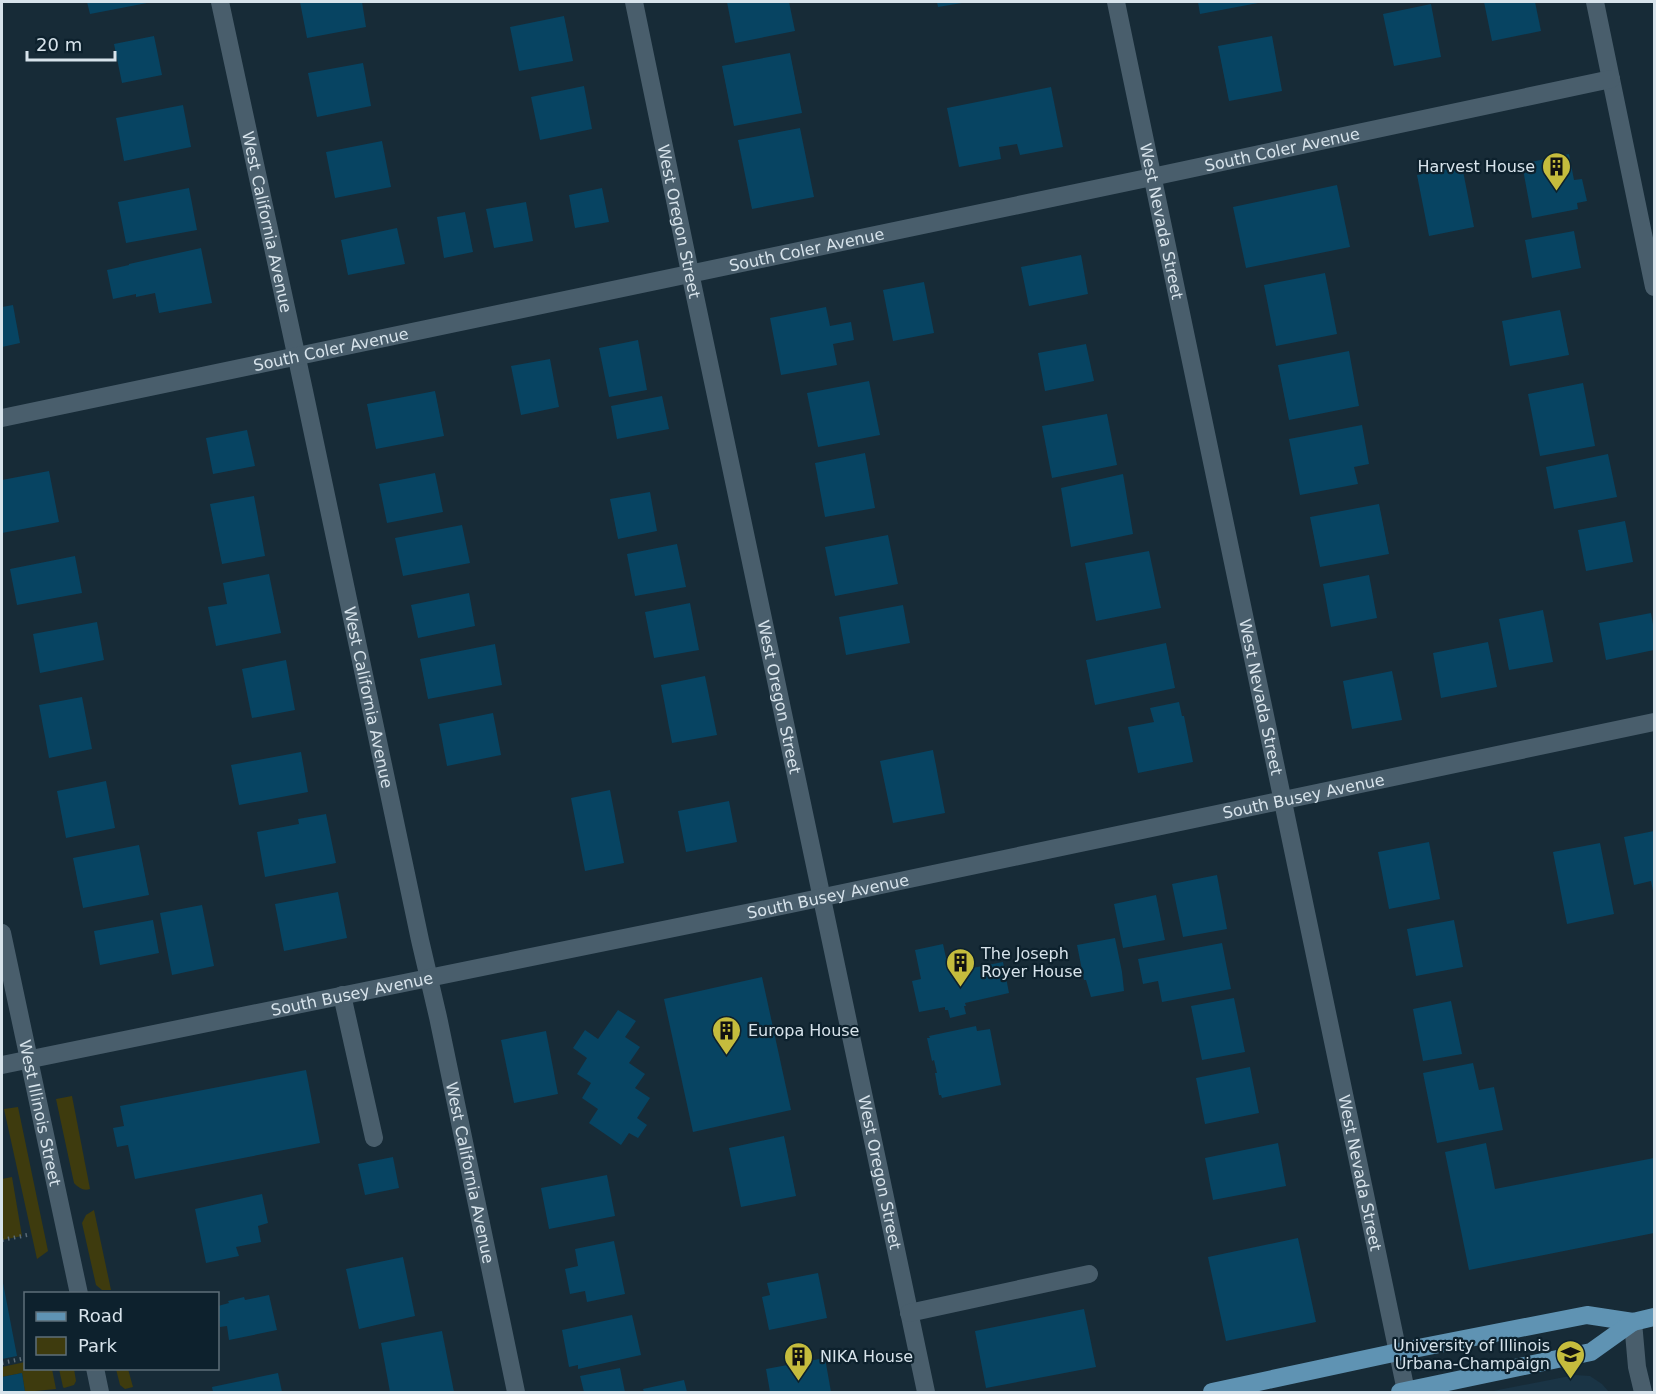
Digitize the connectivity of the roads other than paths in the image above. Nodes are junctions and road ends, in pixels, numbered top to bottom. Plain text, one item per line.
1 (220, 2) edge
2 (634, 2) edge
3 (1116, 2) edge
4 (1595, 2) edge
5 (1611, 79) junction
6 (1152, 177) junction
7 (691, 273) junction
8 (1654, 287) edge
9 (297, 356) junction
10 (2, 418) edge
11 (1654, 722) edge
12 (1282, 800) junction
13 (822, 897) junction
14 (2, 933) edge
15 (429, 978) junction
16 (342, 995) junction
17 (29, 1060) junction
18 (2, 1065) edge
19 (374, 1138) dead end
20 (1089, 1274) dead end
21 (79, 1292) edge
22 (909, 1313) junction
23 (1654, 1317) edge
24 (1633, 1322) junction
25 (1398, 1352) junction
26 (95, 1370) edge
27 (100, 1392) edge
28 (516, 1392) edge
29 (926, 1392) edge
30 (1212, 1392) edge
31 (1403, 1392) edge
32 (1642, 1392) edge

1 - 9 street, West California Avenue
2 - 7 street, West Oregon Street
3 - 6 street, West Nevada Street
4 - 5 street
5 - 6 street, South Coler Avenue
5 - 8 street
6 - 7 street, South Coler Avenue
6 - 12 street, West Nevada Street
7 - 9 street, South Coler Avenue
7 - 13 street, West Oregon Street
9 - 10 street, South Coler Avenue
9 - 15 street, West California Avenue
11 - 12 street, South Busey Avenue
12 - 13 street, South Busey Avenue
12 - 25 street, West Nevada Street
13 - 15 street, South Busey Avenue
13 - 22 street, West Oregon Street
14 - 17 street, West Illinois Street
15 - 16 street, South Busey Avenue
15 - 28 street, West California Avenue
16 - 17 street, South Busey Avenue
16 - 19 street
17 - 18 street, South Busey Avenue
17 - 21 street, West Illinois Street
20 - 22 street
22 - 29 street, West Oregon Street
23 - 24 main road
24 - 25 main road
24 - 31 main road
24 - 32 street
25 - 30 main road
25 - 31 street, West Nevada Street
26 - 27 street

